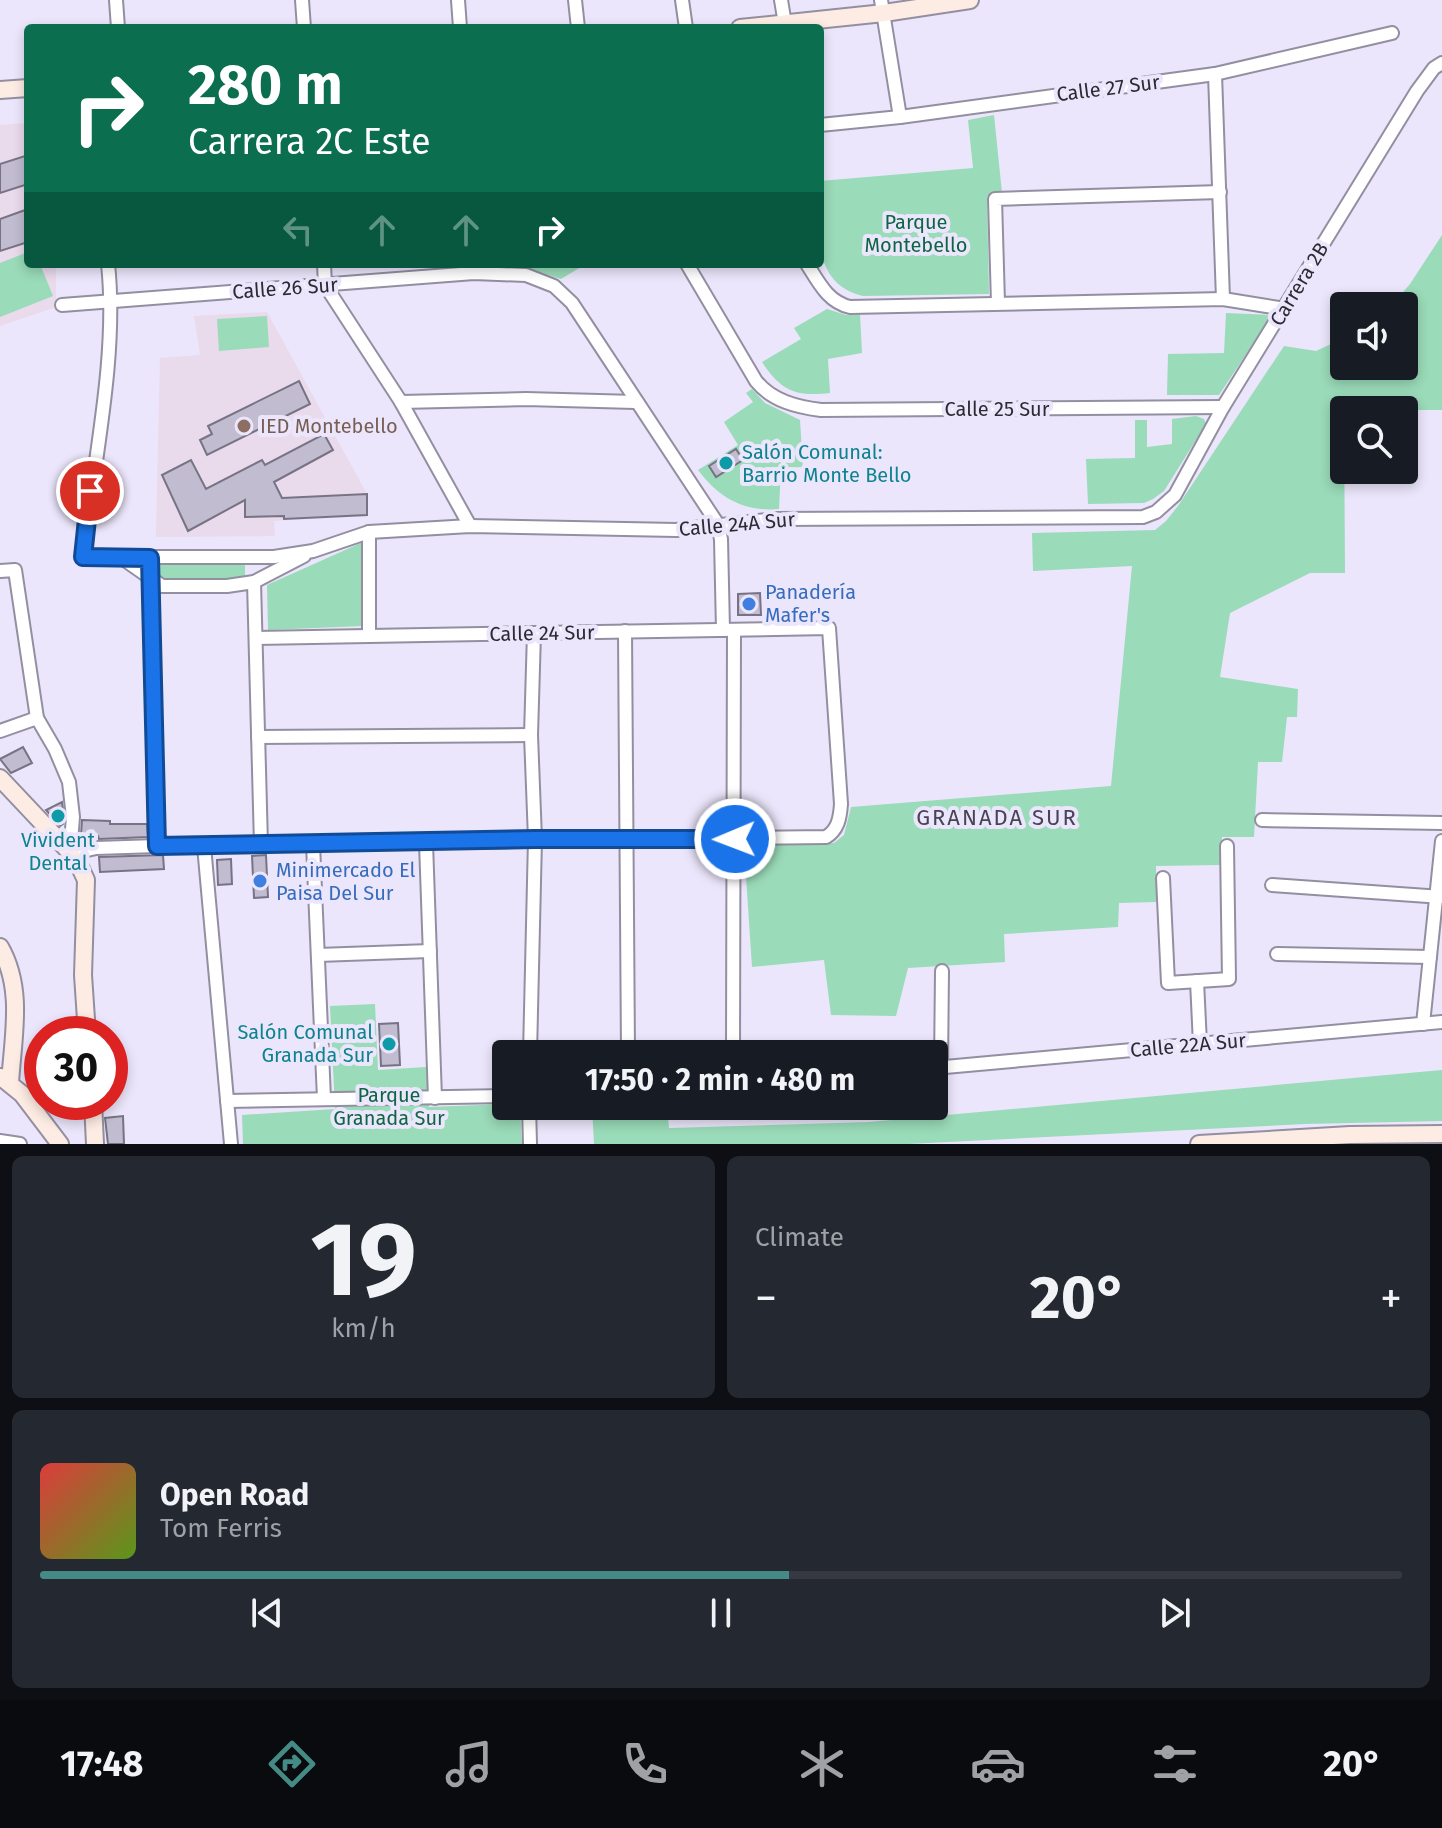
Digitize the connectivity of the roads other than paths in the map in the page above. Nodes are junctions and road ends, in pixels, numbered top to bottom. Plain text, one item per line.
1 (116, 0) edge
2 (302, 0) edge
3 (458, 0) edge
4 (575, 0) edge
5 (682, 0) edge
6 (781, 0) edge
7 (961, 1) edge
8 (882, 6) edge
9 (118, 24) edge
10 (304, 24) edge
11 (460, 24) edge
12 (578, 24) edge
13 (685, 24) edge
14 (785, 24) joint
15 (1392, 33) dead end
16 (1442, 64) edge
17 (1215, 74) junction
18 (24, 88) edge
19 (0, 90) edge
20 (900, 117) junction
21 (824, 125) edge
22 (1220, 192) junction
23 (108, 268) edge
24 (324, 268) edge
25 (689, 268) edge
26 (810, 268) edge
27 (474, 269) edge
28 (325, 285) junction
29 (1223, 299) junction
30 (112, 301) junction
31 (998, 303) junction
32 (62, 305) dead end
33 (1285, 309) junction
34 (401, 402) junction
35 (635, 402) junction
36 (1223, 407) junction
37 (1162, 508) joint
38 (717, 523) junction
39 (470, 526) junction
40 (369, 532) junction
41 (313, 551) junction
42 (122, 558) junction
43 (150, 558) junction
44 (0, 569) edge
45 (150, 580) junction
46 (254, 582) junction
47 (728, 630) junction
48 (625, 631) junction
49 (534, 633) junction
50 (369, 636) junction
51 (256, 638) junction
52 (37, 718) junction
53 (0, 731) edge
54 (531, 735) junction
55 (258, 737) junction
56 (0, 778) edge
57 (1262, 820) dead end
58 (1442, 823) edge
59 (535, 839) junction
60 (735, 839) junction
61 (627, 840) junction
62 (1442, 841) edge
63 (426, 843) junction
64 (313, 844) junction
65 (261, 845) junction
66 (157, 846) junction
67 (204, 846) junction
68 (1227, 846) dead end
69 (70, 854) junction
70 (1163, 878) dead end
71 (1272, 885) dead end
72 (1439, 897) edge
73 (0, 947) edge
74 (430, 951) junction
75 (1277, 954) dead end
76 (318, 955) junction
77 (1430, 957) junction
78 (942, 971) dead end
79 (1197, 981) junction
80 (86, 1016) edge
81 (1442, 1022) edge
82 (1423, 1024) junction
83 (530, 1040) edge
84 (628, 1040) edge
85 (733, 1040) edge
86 (939, 1040) edge
87 (1200, 1044) junction
88 (948, 1066) edge
89 (5, 1079) edge
90 (492, 1096) edge
91 (435, 1098) junction
92 (324, 1099) junction
93 (227, 1101) junction
94 (94, 1120) edge
95 (529, 1120) edge
96 (1442, 1134) edge
97 (0, 1141) edge
98 (20, 1144) edge
99 (60, 1144) edge
100 (95, 1144) edge
101 (231, 1144) edge
102 (530, 1144) edge
103 (1199, 1144) edge

1 - 9 street
2 - 10 street
3 - 11 street
4 - 12 street
5 - 13 street
6 - 14 street
7 - 8 street
8 - 14 street
8 - 20 street
15 - 17 street, Calle 27 Sur
16 - 33 street, Carrera 2B
17 - 20 street, Calle 27 Sur
17 - 22 street
18 - 19 street
20 - 21 street, Calle 27 Sur
22 - 29 street
22 - 31 street
23 - 30 street
24 - 28 street
25 - 36 street, Calle 25 Sur
26 - 31 street
27 - 28 street, Calle 26 Sur
27 - 35 street, Calle 26 Sur
28 - 30 street, Calle 26 Sur
28 - 34 street
29 - 31 street
29 - 33 street
30 - 32 street, Calle 26 Sur
30 - 42 street, Calle 24A Sur
33 - 36 street, Carrera 2B
34 - 35 street
34 - 39 street
35 - 38 street
36 - 37 street, Carrera 2B
37 - 38 street, Calle 24A Sur
38 - 39 street, Calle 24A Sur
38 - 47 street
39 - 40 street, Calle 24A Sur
40 - 41 street, Calle 24A Sur
40 - 50 street
41 - 43 street, Calle 24A Sur
41 - 46 street, Calle 24A Sur
42 - 43 street, Calle 24A Sur
42 - 45 street, Calle 24A Sur
43 - 45 street
44 - 52 street
45 - 46 street, Calle 24A Sur
45 - 66 street
46 - 51 street
47 - 48 street, Calle 24 Sur
47 - 60 street
47 - 60 street, Calle 24 Sur
48 - 49 street, Calle 24 Sur
48 - 61 street
49 - 50 street, Calle 24 Sur
49 - 54 street
50 - 51 street, Calle 24 Sur
51 - 55 street
52 - 53 street
52 - 69 street
54 - 55 street
54 - 59 street
55 - 65 street
56 - 69 street
57 - 58 street
59 - 61 street
59 - 63 street
59 - 83 street
60 - 61 street
60 - 85 street
61 - 84 street
62 - 72 street
63 - 64 street
63 - 74 street
64 - 65 street
64 - 76 street
65 - 67 street
66 - 67 street
66 - 69 street
67 - 93 street
68 - 79 street
69 - 80 street
70 - 79 street
71 - 72 street
72 - 77 street
73 - 89 street
74 - 76 street
74 - 91 street
75 - 77 street
76 - 92 street
77 - 82 street
78 - 86 street
79 - 87 street
81 - 82 street, Calle 22A Sur
82 - 87 street, Calle 22A Sur
87 - 88 street, Calle 22A Sur
89 - 99 street
90 - 91 street
91 - 92 street
92 - 93 street
93 - 101 street
94 - 100 street
95 - 102 street
96 - 103 street
97 - 98 street

